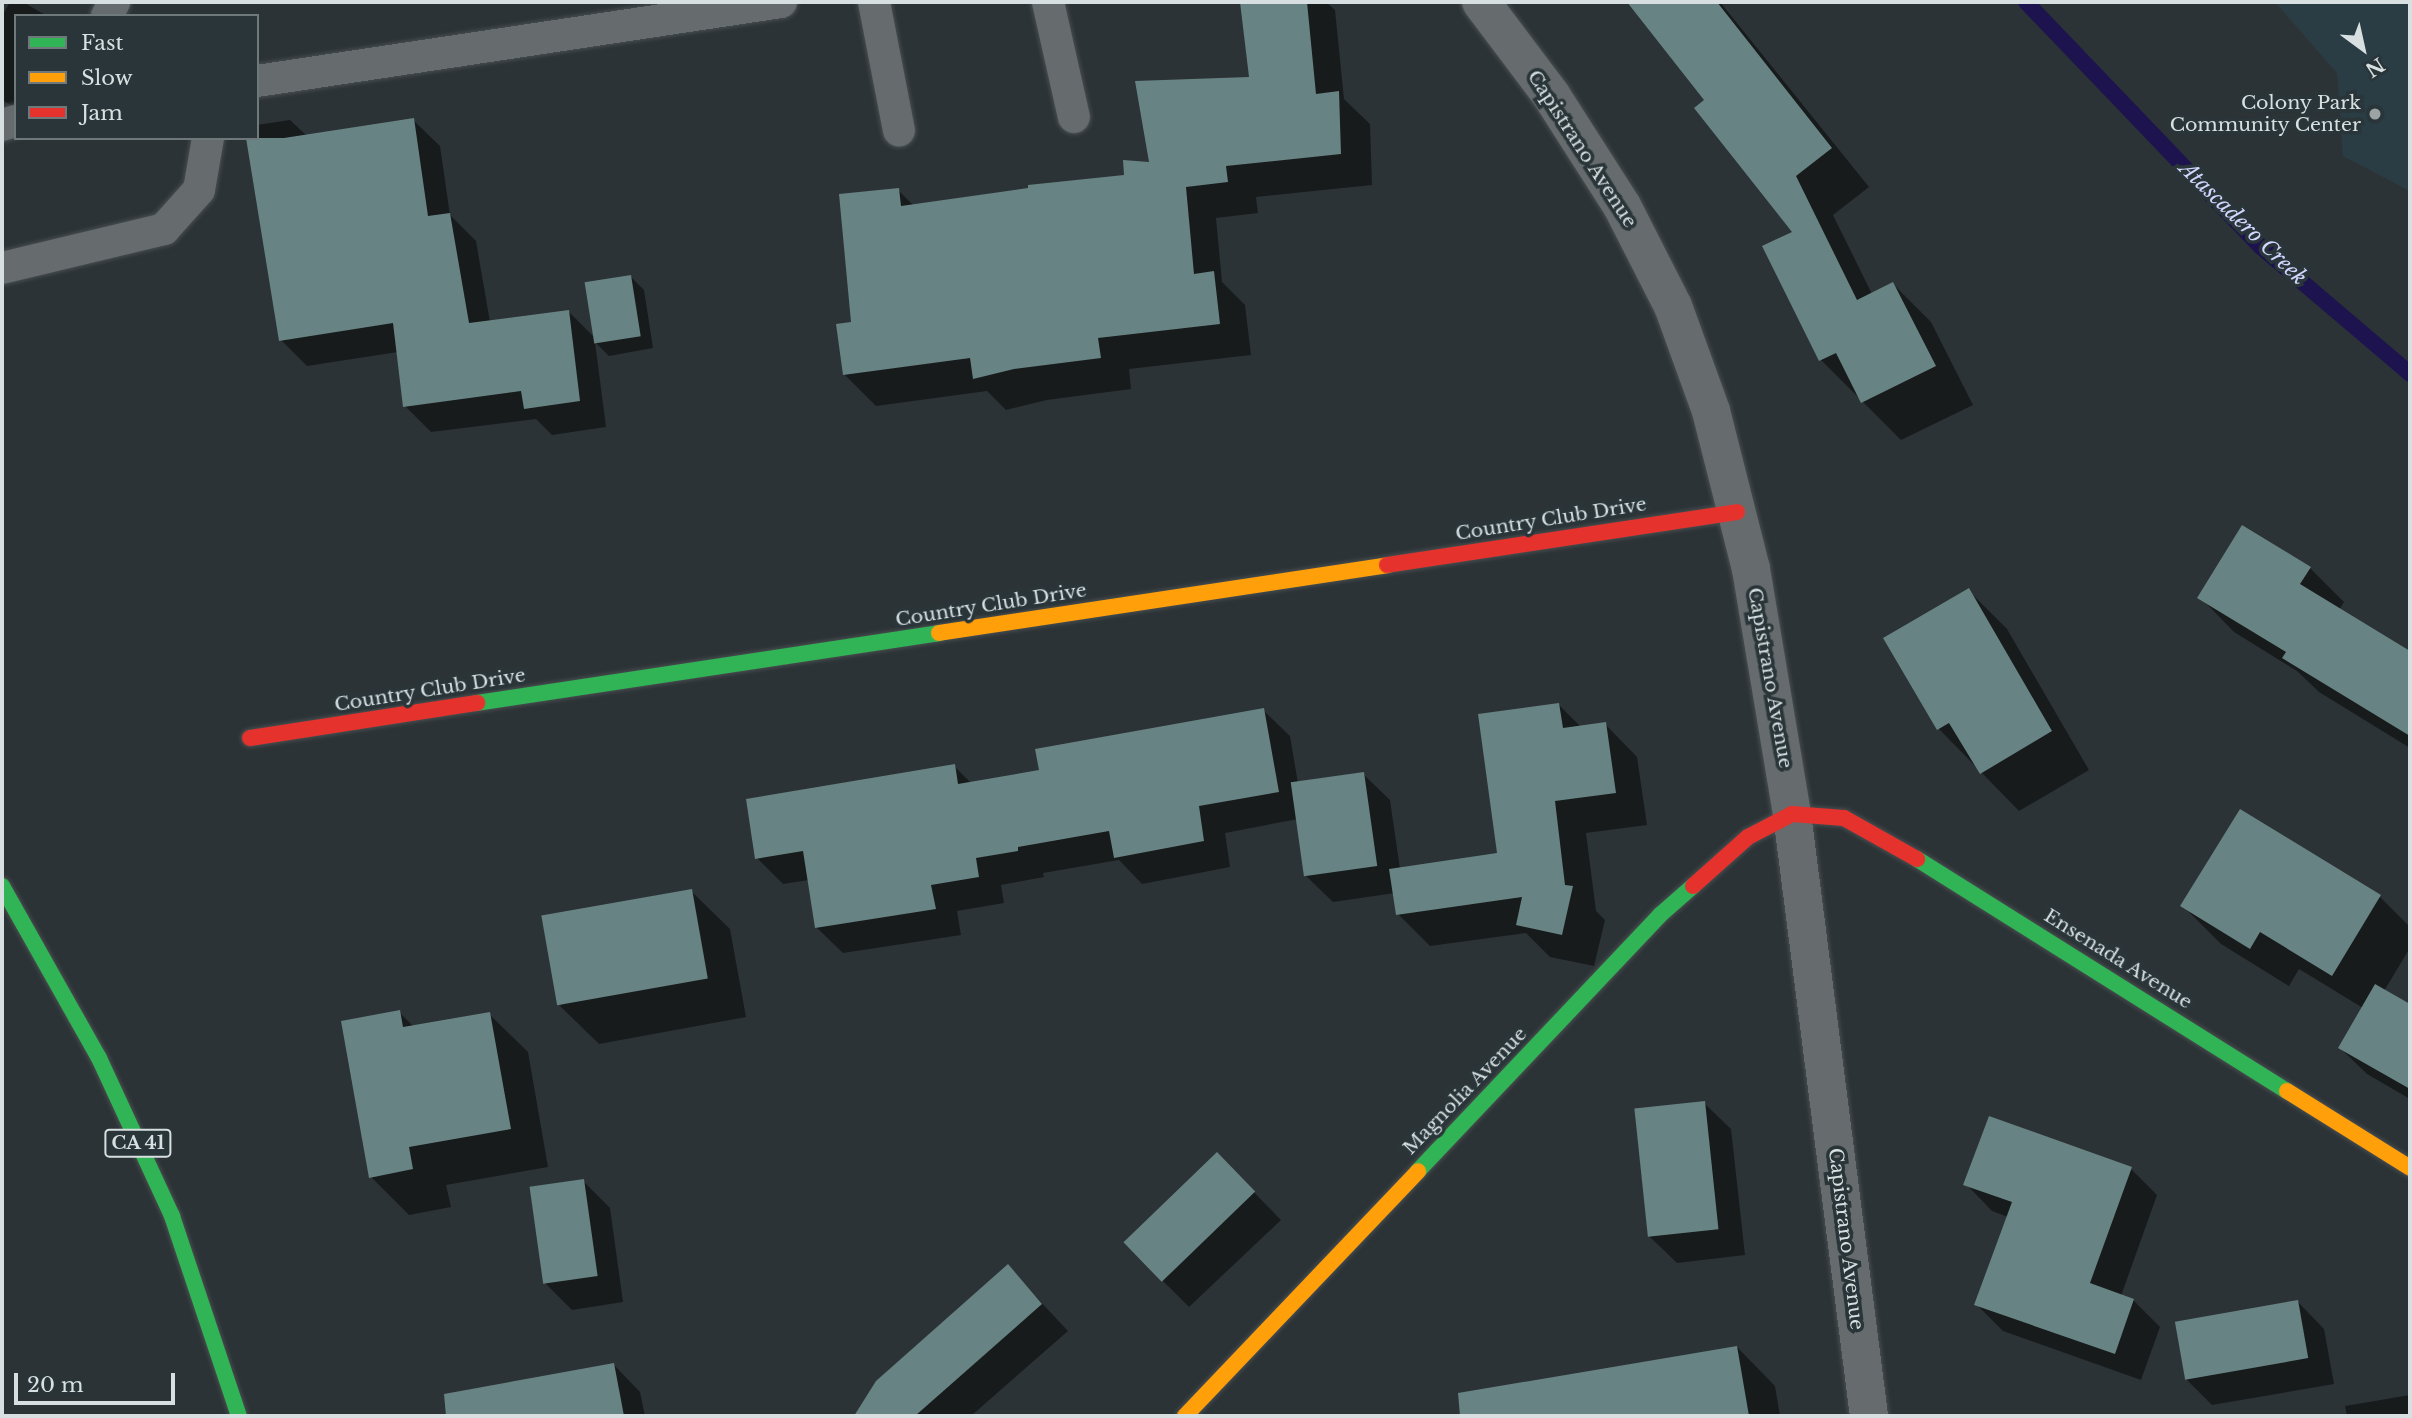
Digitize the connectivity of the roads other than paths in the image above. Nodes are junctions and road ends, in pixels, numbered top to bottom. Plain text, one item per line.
1 (781, 2) edge
2 (874, 2) edge
3 (1048, 2) edge
4 (1481, 2) edge
5 (259, 80) edge
6 (1074, 117) dead end
7 (898, 131) dead end
8 (208, 140) edge
9 (2, 268) edge
10 (1737, 512) junction
11 (250, 738) dead end
12 (1792, 814) junction
13 (2, 886) edge
14 (2410, 1168) edge
15 (239, 1416) edge
16 (1185, 1416) edge
17 (1869, 1416) edge

1 - 5 lane
2 - 7 lane
3 - 6 lane
4 - 10 street, Capistrano Avenue
8 - 9 lane
10 - 11 street, Country Club Drive
10 - 12 street, Capistrano Avenue
12 - 14 street, Ensenada Avenue
12 - 16 street, Magnolia Avenue
12 - 17 street, Capistrano Avenue
13 - 15 street, CA 41

